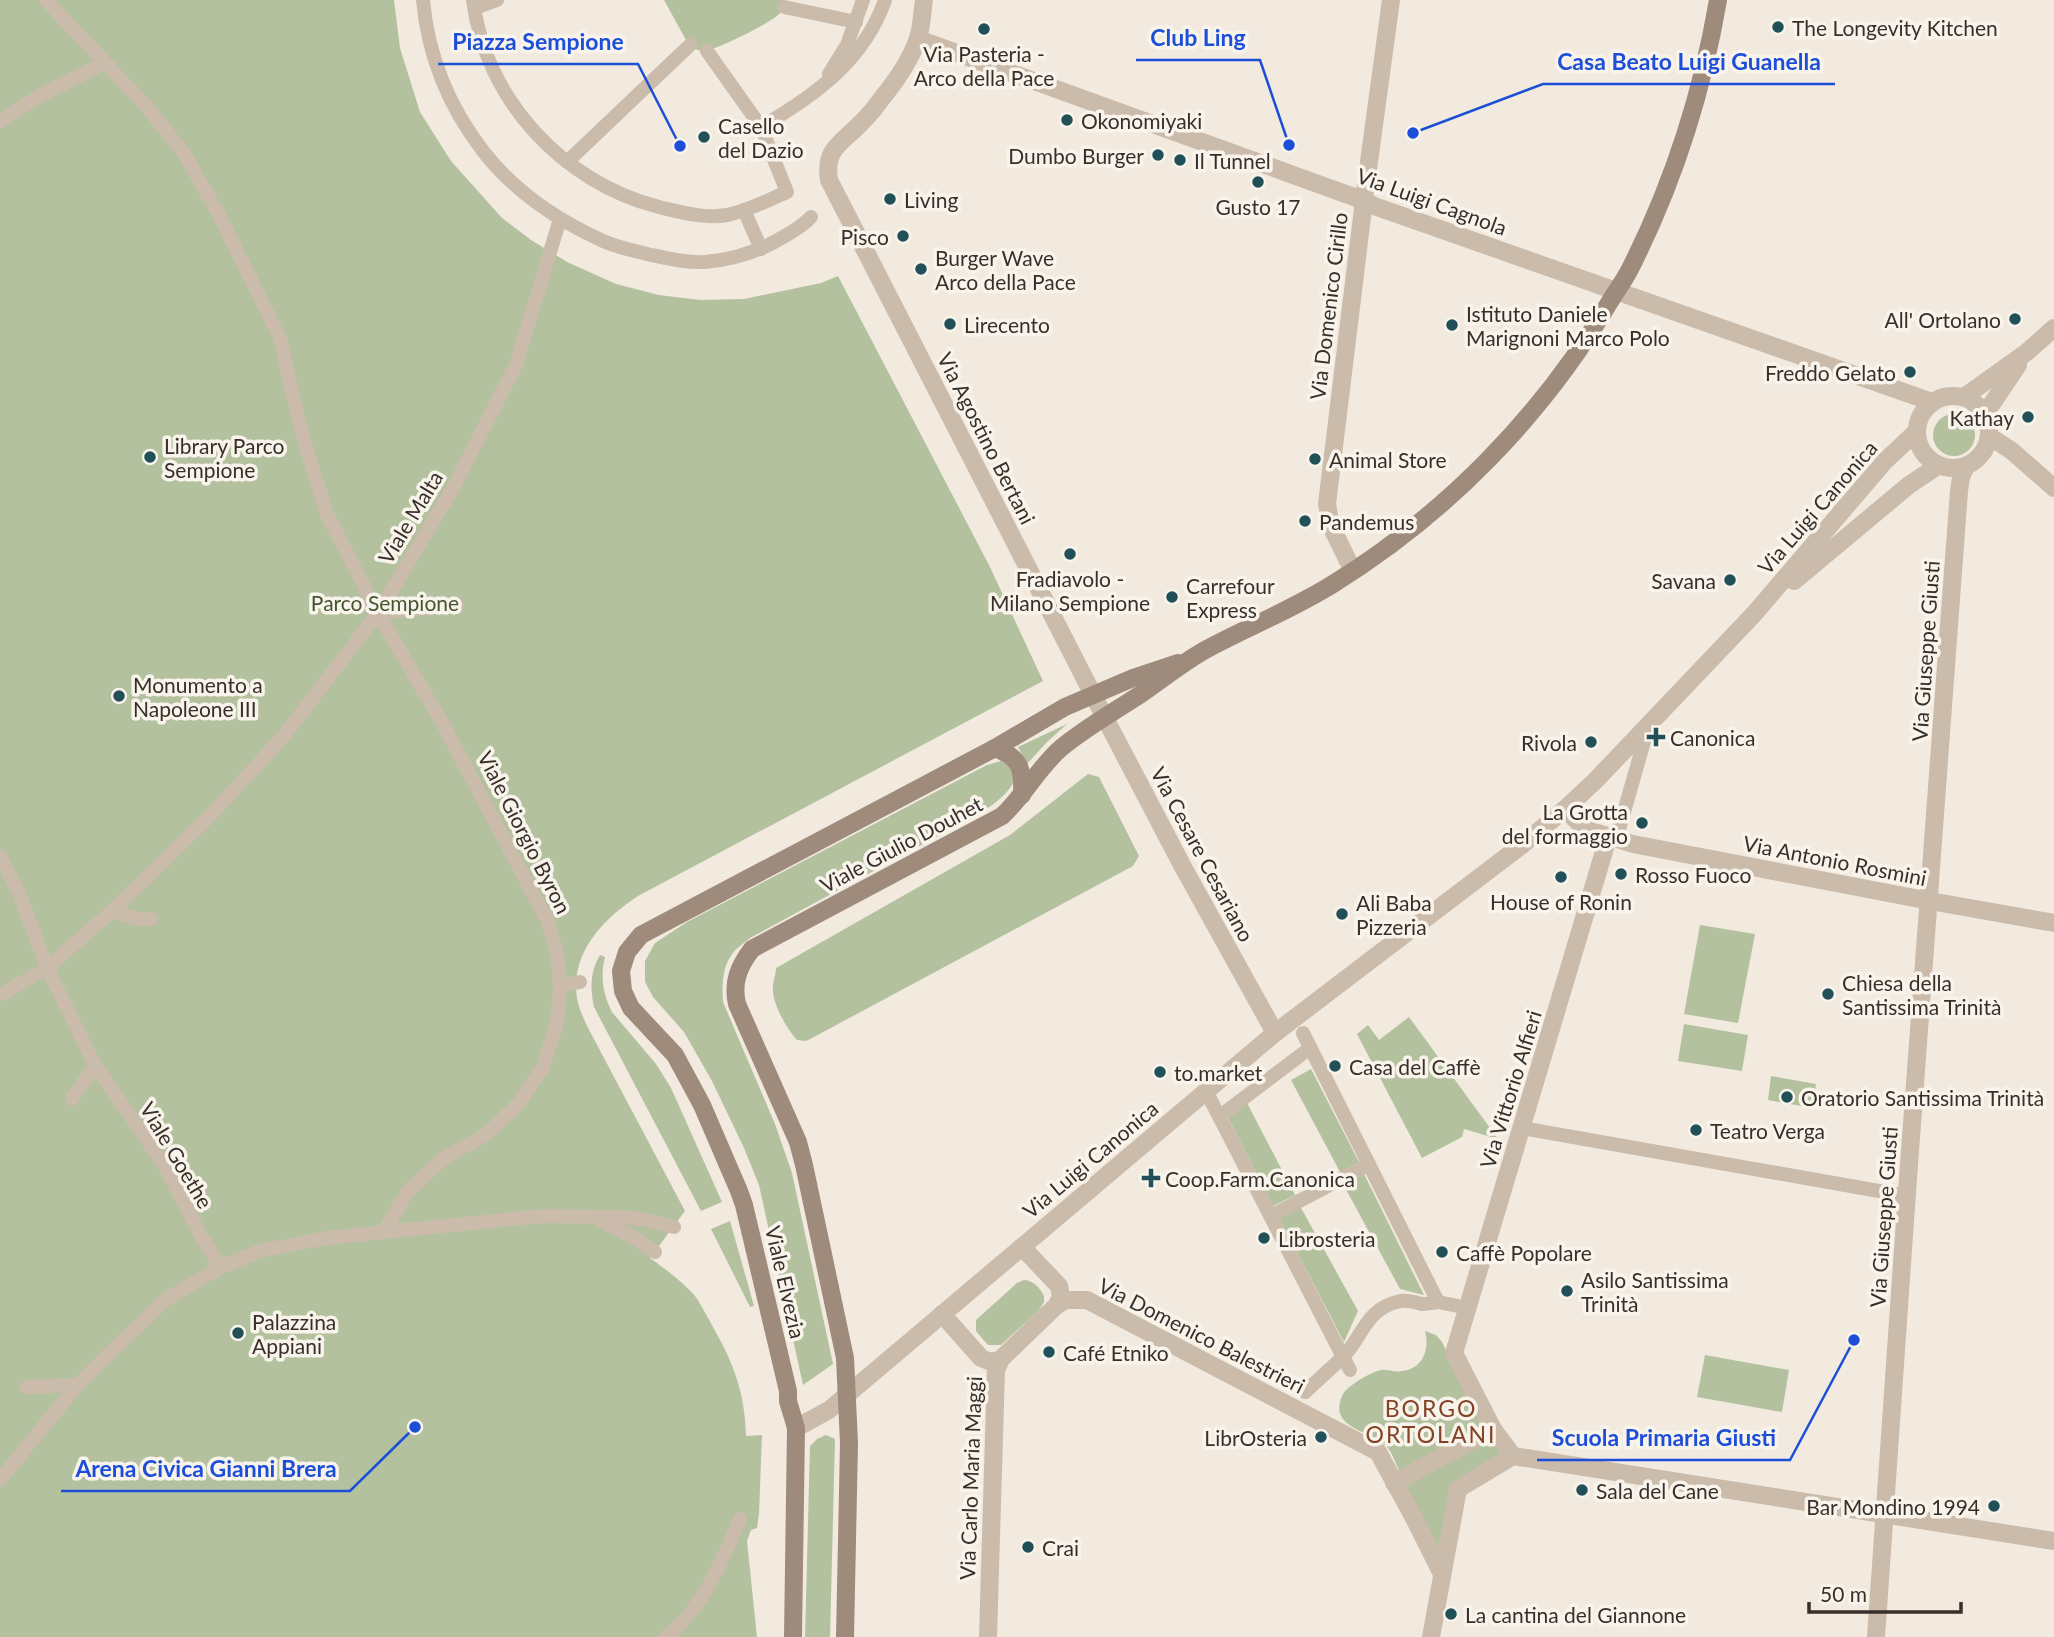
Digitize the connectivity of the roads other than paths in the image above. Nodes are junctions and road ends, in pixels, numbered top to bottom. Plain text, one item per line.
1 (46, 0) edge
2 (423, 0) edge
3 (497, 0) edge
4 (863, 0) edge
5 (884, 0) edge
6 (924, 0) edge
7 (1391, 0) edge
8 (1718, 0) edge
9 (474, 4) edge
10 (784, 6) dead end
11 (856, 22) junction
12 (918, 39) junction
13 (690, 46) dead end
14 (706, 51) dead end
15 (104, 63) junction
16 (809, 95) junction
17 (0, 121) edge
18 (761, 127) junction
19 (566, 162) junction
20 (1364, 202) junction
21 (744, 210) junction
22 (811, 217) dead end
23 (560, 219) junction
24 (761, 249) junction
25 (1616, 290) junction
26 (2054, 328) edge
27 (2027, 352) junction
28 (1964, 397) junction
29 (1932, 402) junction
30 (1985, 414) junction
31 (1917, 431) junction
32 (1989, 436) junction
33 (1939, 465) junction
34 (1966, 466) junction
35 (2054, 488) edge
36 (1353, 571) junction
37 (457, 605) dead end
38 (377, 613) junction
39 (1754, 614) junction
40 (1188, 660) junction
41 (1093, 694) junction
42 (1105, 718) junction
43 (1648, 727) junction
44 (995, 748) junction
45 (1022, 795) junction
46 (1565, 809) junction
47 (1614, 832) junction
48 (0, 856) edge
49 (1930, 901) junction
50 (112, 911) junction
51 (151, 919) dead end
52 (2054, 923) edge
53 (47, 968) junction
54 (739, 969) joint
55 (580, 982) dead end
56 (560, 986) junction
57 (0, 995) edge
58 (1275, 1033) junction
59 (1303, 1033) dead end
60 (1310, 1048) junction
61 (95, 1065) junction
62 (1206, 1091) junction
63 (72, 1099) dead end
64 (1220, 1116) junction
65 (1522, 1128) junction
66 (1369, 1164) junction
67 (1907, 1196) junction
68 (1270, 1216) junction
69 (595, 1217) junction
70 (674, 1227) dead end
71 (384, 1231) junction
72 (1022, 1247) junction
73 (655, 1252) dead end
74 (222, 1267) junction
75 (1438, 1302) junction
76 (1057, 1305) junction
77 (1458, 1306) dead end
78 (942, 1314) junction
79 (1343, 1357) junction
80 (1001, 1359) junction
81 (1350, 1370) dead end
82 (77, 1385) junction
83 (27, 1387) dead end
84 (1306, 1392) dead end
85 (848, 1394) junction
86 (796, 1428) junction
87 (1493, 1429) junction
88 (1513, 1456) junction
89 (0, 1480) edge
90 (1394, 1483) junction
91 (1885, 1514) junction
92 (740, 1519) dead end
93 (2054, 1541) edge
94 (1441, 1574) junction
95 (666, 1637) edge
96 (793, 1637) edge
97 (845, 1637) edge
98 (988, 1637) edge
99 (1431, 1637) edge
100 (1876, 1637) edge

1 - 15 street, Viale Giorgio Byron
2 - 23 street
3 - 9 street
4 - 11 street
5 - 16 street
6 - 12 street, Via Agostino Bertani
7 - 20 street, Via Domenico Cirillo
8 - 25 main road
9 - 19 street
10 - 11 street
11 - 16 street
12 - 20 street, Via Luigi Cagnola
12 - 41 street, Via Agostino Bertani
13 - 19 street
14 - 18 street
15 - 17 street
15 - 38 street, Viale Giorgio Byron
16 - 18 street
18 - 21 street
19 - 21 street
20 - 25 street, Via Luigi Cagnola
20 - 36 street, Via Domenico Cirillo
21 - 24 street
22 - 24 street
23 - 24 street
23 - 38 street, Viale Malta
25 - 29 street, Via Luigi Cagnola
25 - 36 main road
26 - 27 street
27 - 28 street
27 - 30 street
28 - 29 street
28 - 30 street
29 - 31 street
30 - 32 street
31 - 33 street
31 - 39 street, Via Luigi Canonica
32 - 34 street
32 - 35 street
33 - 34 street
33 - 39 street, Via Luigi Canonica
34 - 49 street, Via Giuseppe Giusti
36 - 40 main road
37 - 38 street
38 - 50 street, Viale Malta
38 - 56 street, Viale Giorgio Byron
39 - 43 street, Via Luigi Canonica
40 - 41 main road
40 - 42 main road, Viale Giulio Douhet
41 - 42 street, Via Cesare Cesariano
41 - 44 main road
42 - 45 main road, Viale Giulio Douhet
42 - 58 street, Via Cesare Cesariano
43 - 46 street, Via Luigi Canonica
43 - 47 street
44 - 45 main road
44 - 86 main road, Viale Elvezia
45 - 54 main road, Viale Giulio Douhet
46 - 47 street, Via Antonio Rosmini
46 - 58 street, Via Luigi Canonica
47 - 49 street, Via Antonio Rosmini
47 - 65 street, Via Vittorio Alfieri
48 - 53 street, Viale Goethe
49 - 52 street, Via Antonio Rosmini
49 - 67 street, Via Giuseppe Giusti
50 - 51 street
50 - 53 street, Viale Malta
53 - 57 street, Viale Malta
53 - 61 street, Viale Goethe
54 - 85 main road, Viale Elvezia
55 - 56 street
56 - 71 street, Viale Giorgio Byron
58 - 62 street, Via Luigi Canonica
59 - 60 street
60 - 64 street
60 - 66 street
61 - 63 street
61 - 74 street, Viale Goethe
62 - 64 street
62 - 72 street, Via Luigi Canonica
64 - 68 street
65 - 67 street
65 - 87 street, Via Vittorio Alfieri
66 - 68 street
66 - 75 street
67 - 91 street, Via Giuseppe Giusti
68 - 79 street
69 - 70 street
69 - 71 street
69 - 73 street
71 - 74 street
72 - 76 street
72 - 78 street, Via Luigi Canonica
74 - 82 street
75 - 77 street
75 - 79 street
76 - 80 street
76 - 90 street, Via Domenico Balestrieri
78 - 80 street, Via Carlo Maria Maggi
78 - 85 street, Via Luigi Canonica
79 - 81 street
79 - 84 street
80 - 98 street, Via Carlo Maria Maggi
82 - 83 street
82 - 89 street
85 - 86 street, Via Luigi Canonica
85 - 97 main road, Viale Elvezia
86 - 96 main road, Viale Elvezia
87 - 88 street
87 - 90 street
88 - 91 street
88 - 94 street
90 - 94 street, Via Domenico Balestrieri
91 - 93 street
91 - 100 street, Via Giuseppe Giusti
92 - 95 street
94 - 99 street

